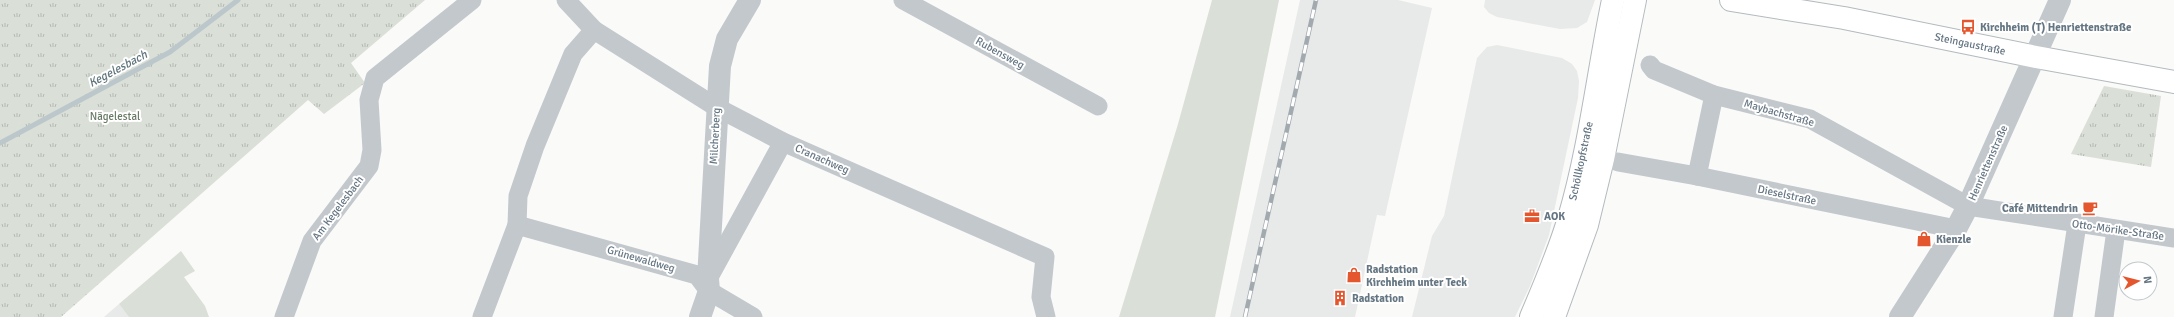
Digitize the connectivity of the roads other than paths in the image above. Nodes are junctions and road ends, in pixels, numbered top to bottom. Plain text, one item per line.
1 (472, 0) edge
2 (566, 0) edge
3 (750, 0) edge
4 (903, 0) edge
5 (1613, 0) edge
6 (1635, 0) edge
7 (1731, 0) edge
8 (2060, 0) edge
9 (594, 30) junction
10 (2036, 57) junction
11 (1650, 65) dead end
12 (2174, 82) edge
13 (1714, 95) junction
14 (1098, 106) dead end
15 (716, 107) junction
16 (783, 142) junction
17 (1618, 162) dead end
18 (1697, 176) junction
19 (1968, 206) junction
20 (2077, 224) junction
21 (517, 225) junction
22 (1956, 229) junction
23 (2116, 230) junction
24 (2174, 238) edge
25 (709, 285) junction
26 (284, 317) edge
27 (482, 317) edge
28 (700, 317) edge
29 (753, 317) edge
30 (1046, 317) edge
31 (1531, 317) edge
32 (1554, 317) edge
33 (1900, 317) edge
34 (2063, 317) edge
35 (2104, 317) edge

1 - 26 street, Am Kegelesbach
2 - 9 street, Cranachweg
3 - 15 street, Milcherberg
4 - 14 street, Rubensweg
5 - 31 main road, Schöllkopfstraße
6 - 32 main road, Schöllkopfstraße
7 - 10 main road, Steingaustraße
8 - 10 street, Henriettenstraße
9 - 15 street, Cranachweg
9 - 21 street
10 - 12 main road, Steingaustraße
10 - 19 street, Henriettenstraße
11 - 13 street, Maybachstraße
13 - 18 street
13 - 19 street, Maybachstraße
15 - 16 street, Cranachweg
15 - 25 street, Milcherberg
16 - 25 street, Milcherberg
16 - 30 street, Cranachweg
17 - 18 street, Dieselstraße
18 - 22 street, Dieselstraße
19 - 20 street, Otto-Mörike-Straße
19 - 22 street, Henriettenstraße
20 - 23 street, Otto-Mörike-Straße
20 - 34 street
21 - 25 street, Grünewaldweg
21 - 27 street
22 - 33 street, Henriettenstraße
23 - 24 street, Otto-Mörike-Straße
23 - 35 street
25 - 28 street, Milcherberg
25 - 29 street, Grünewaldweg

